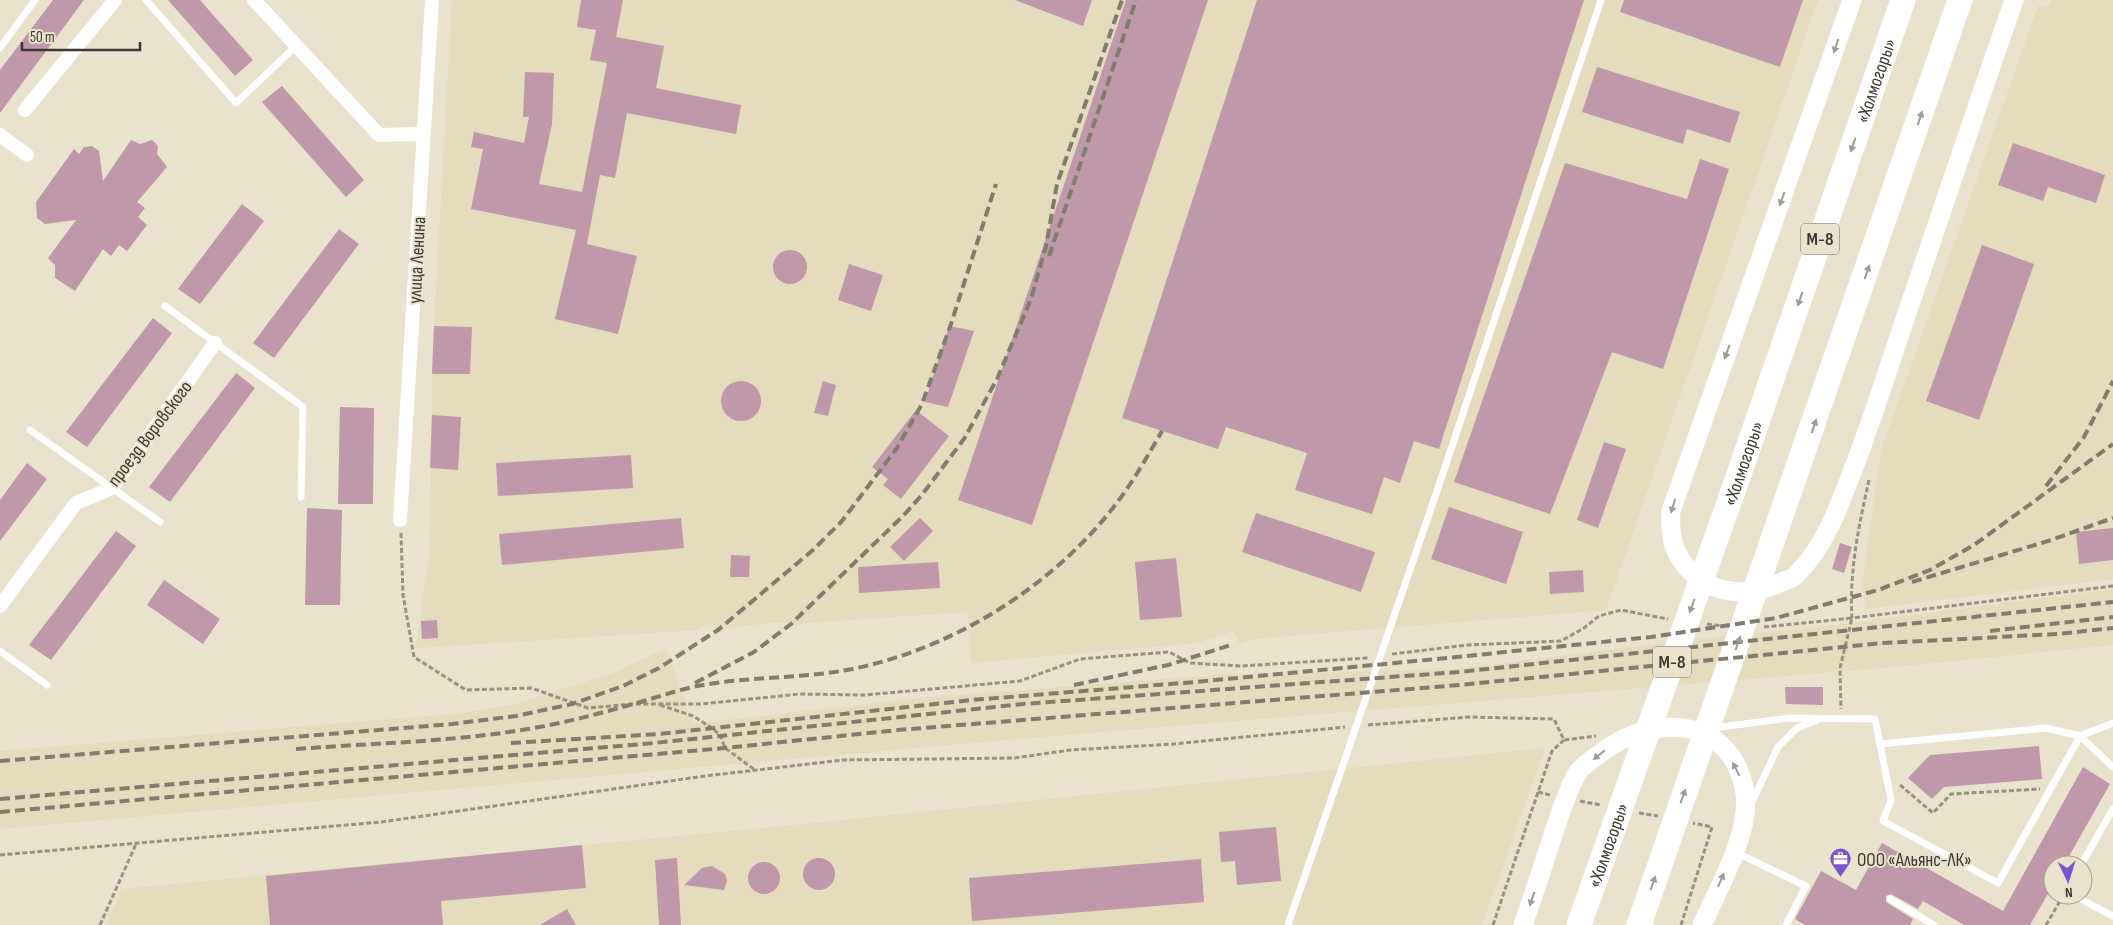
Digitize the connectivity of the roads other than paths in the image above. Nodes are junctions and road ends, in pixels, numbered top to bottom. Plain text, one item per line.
1 (35, 0) edge
2 (114, 0) edge
3 (146, 0) edge
4 (432, 0) edge
5 (1601, 0) edge
6 (1852, 0) edge
7 (1903, 0) edge
8 (1960, 0) edge
9 (2014, 0) edge
10 (259, 2) edge
11 (296, 46) junction
12 (0, 48) edge
13 (25, 110) dead end
14 (423, 134) junction
15 (0, 135) edge
16 (27, 155) dead end
17 (165, 306) dead end
18 (215, 343) junction
19 (30, 430) dead end
20 (112, 488) junction
21 (301, 497) dead end
22 (400, 520) road end
23 (160, 522) dead end
24 (0, 606) edge
25 (0, 652) edge
26 (47, 685) dead end
27 (1820, 719) junction
28 (2113, 723) edge
29 (1698, 730) junction
30 (2080, 736) junction
31 (1880, 744) junction
32 (2113, 767) edge
33 (2113, 809) edge
34 (1745, 816) junction
35 (1734, 851) junction
36 (2086, 855) edge
37 (1890, 899) dead end
38 (2092, 905) edge
39 (2113, 916) edge
40 (1288, 925) edge
41 (1523, 925) edge
42 (1579, 925) edge
43 (1639, 925) edge
44 (1702, 925) edge
45 (1786, 925) edge
46 (1934, 925) edge

1 - 12 lane
2 - 13 street
3 - 11 lane
4 - 14 street, улица Ленина
5 - 40 lane
6 -> 9 street
7 -> 42 highway, «Холмогоры» / М-8
43 -> 8 highway
10 - 11 street
11 - 14 street
14 - 22 street, улица Ленина
15 - 16 street
17 - 18 lane
18 - 20 street, проезд Воровского
18 - 21 lane
19 - 20 lane
20 - 23 lane
20 - 24 street, проезд Воровского
25 - 26 lane
27 - 29 lane
27 - 31 lane
27 - 34 lane
28 - 30 lane
34 -> 29 street
29 -> 41 street
30 - 31 lane
30 - 31 lane
30 - 32 lane
33 - 36 lane
34 - 35 street
44 -> 35 street
35 - 45 lane
37 - 46 lane
38 - 39 lane

